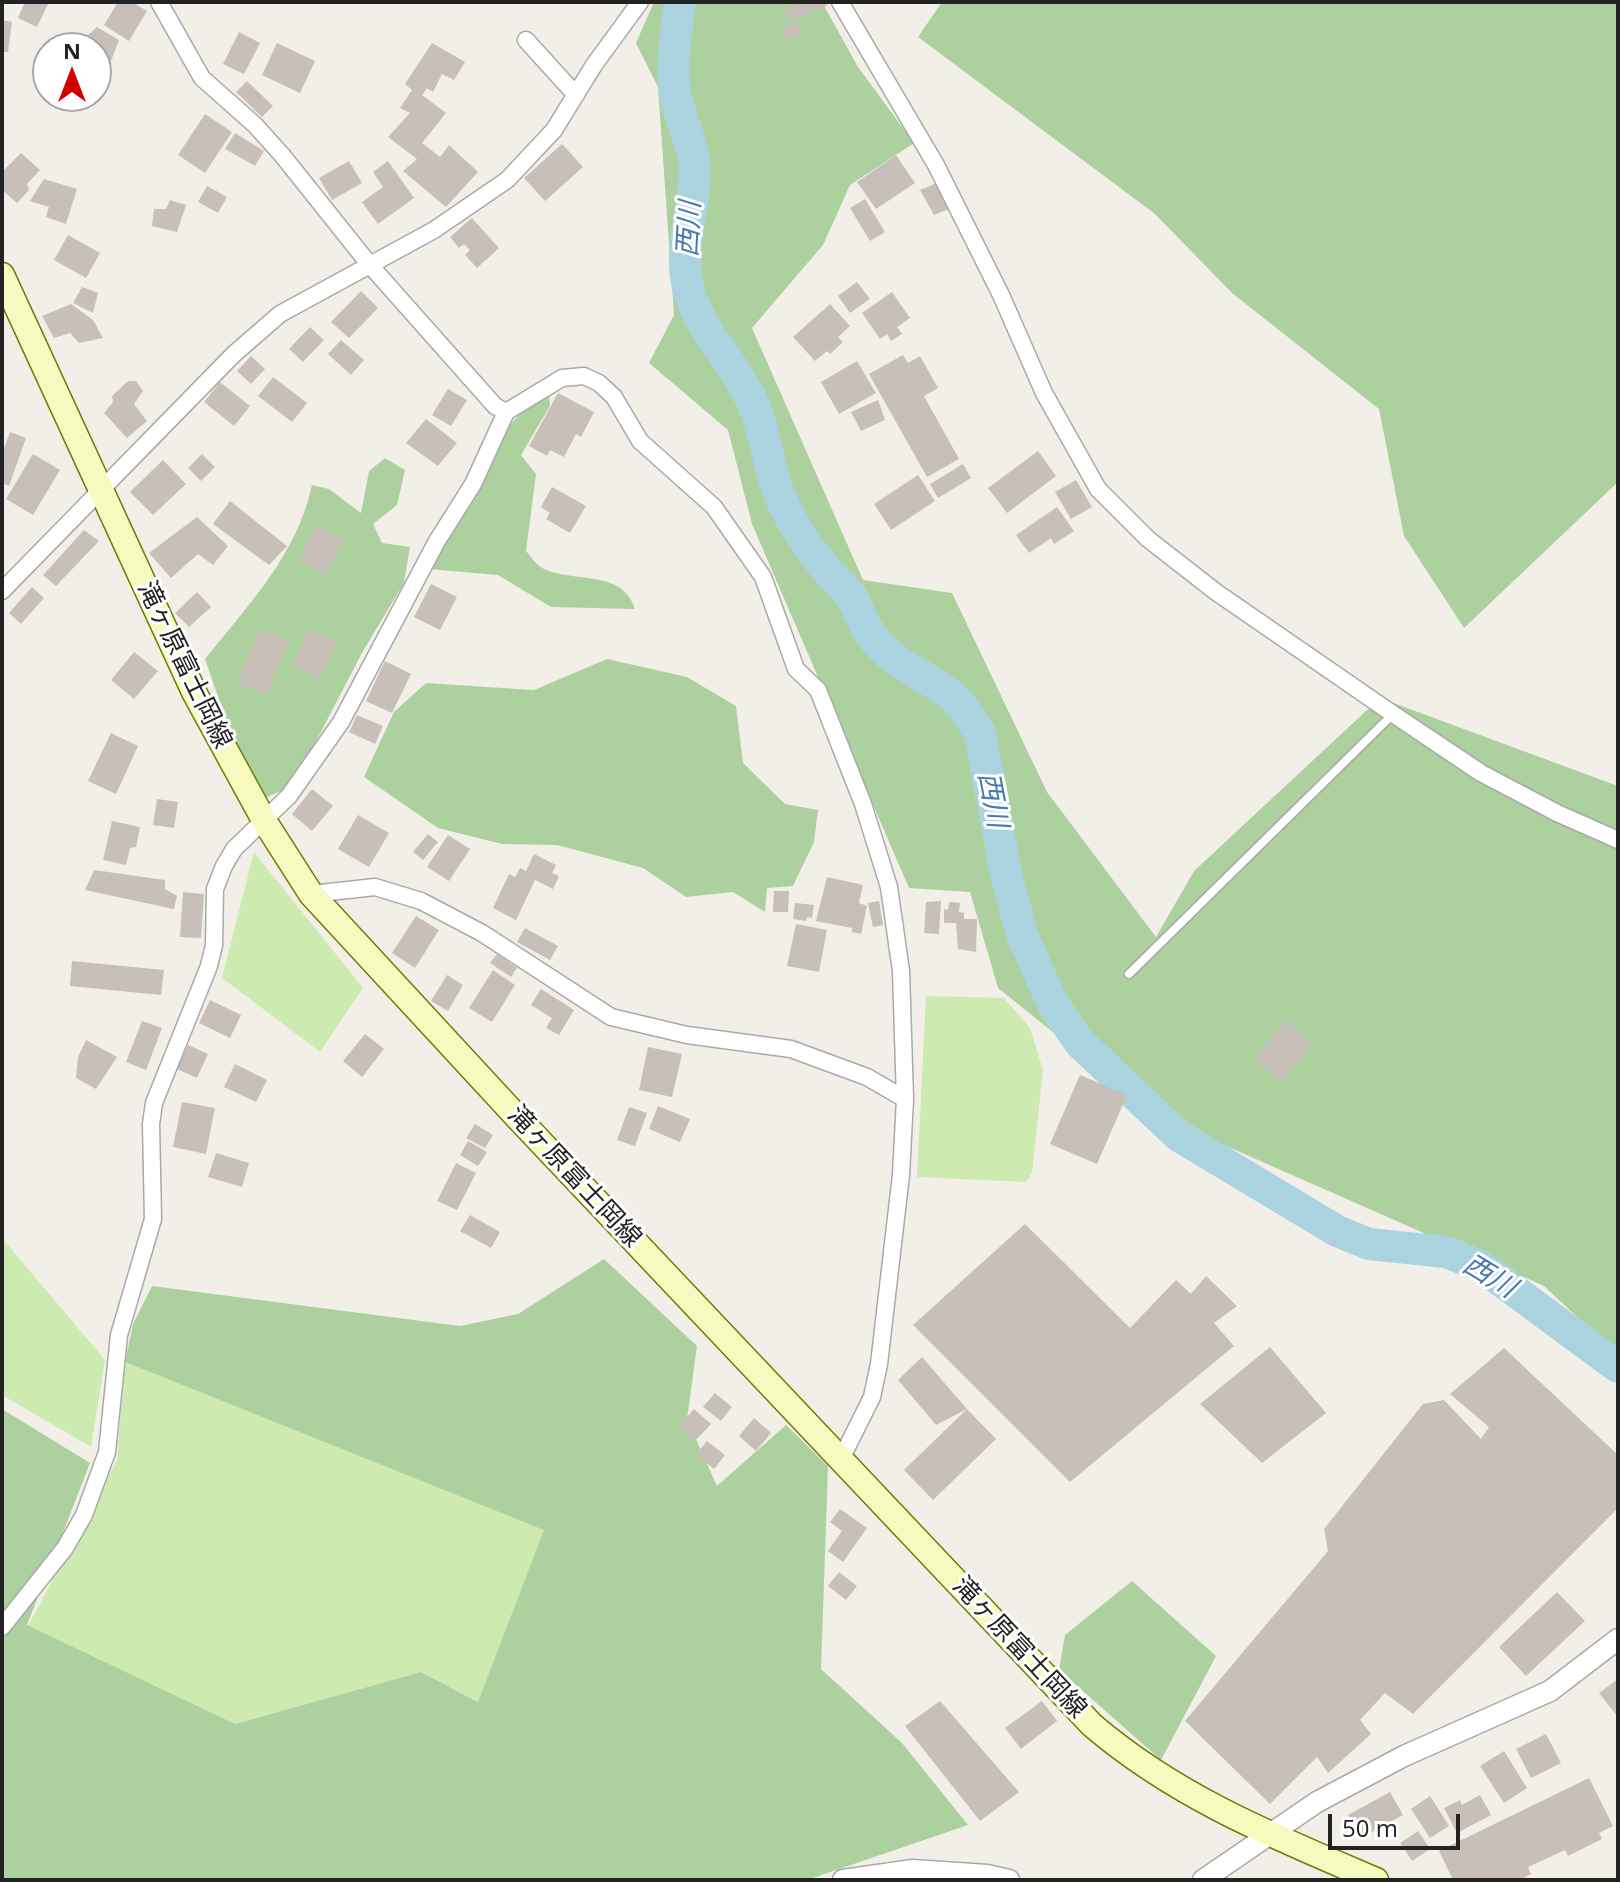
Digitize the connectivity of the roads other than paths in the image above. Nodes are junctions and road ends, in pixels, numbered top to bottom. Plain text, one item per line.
1 (159, 2) edge
2 (640, 2) edge
3 (840, 2) edge
4 (526, 40) dead end
5 (576, 95) junction
6 (369, 264) junction
7 (2, 275) edge
8 (506, 412) junction
9 (101, 492) junction
10 (2, 591) edge
11 (1393, 714) junction
12 (265, 822) junction
13 (1618, 840) edge
14 (311, 894) junction
15 (1129, 974) dead end
16 (905, 1099) junction
17 (841, 1459) junction
18 (2, 1627) edge
19 (1618, 1639) edge
20 (1271, 1836) junction
21 (843, 1880) edge
22 (1009, 1880) edge
23 (1203, 1880) edge
24 (1376, 1880) edge

1 - 6 street
2 - 5 street
3 - 11 street
4 - 5 street
5 - 6 street
6 - 8 street
6 - 9 street
7 - 9 main road, 滝ヶ原富士岡線
8 - 12 street
8 - 16 street
9 - 10 street
9 - 12 main road, 滝ヶ原富士岡線
11 - 13 street
11 - 15 lane
12 - 14 main road, 滝ヶ原富士岡線
12 - 18 street
14 - 16 street
14 - 17 main road, 滝ヶ原富士岡線
16 - 17 street
17 - 20 main road, 滝ヶ原富士岡線
19 - 20 street
20 - 23 street
20 - 24 main road, 滝ヶ原富士岡線
21 - 22 street

